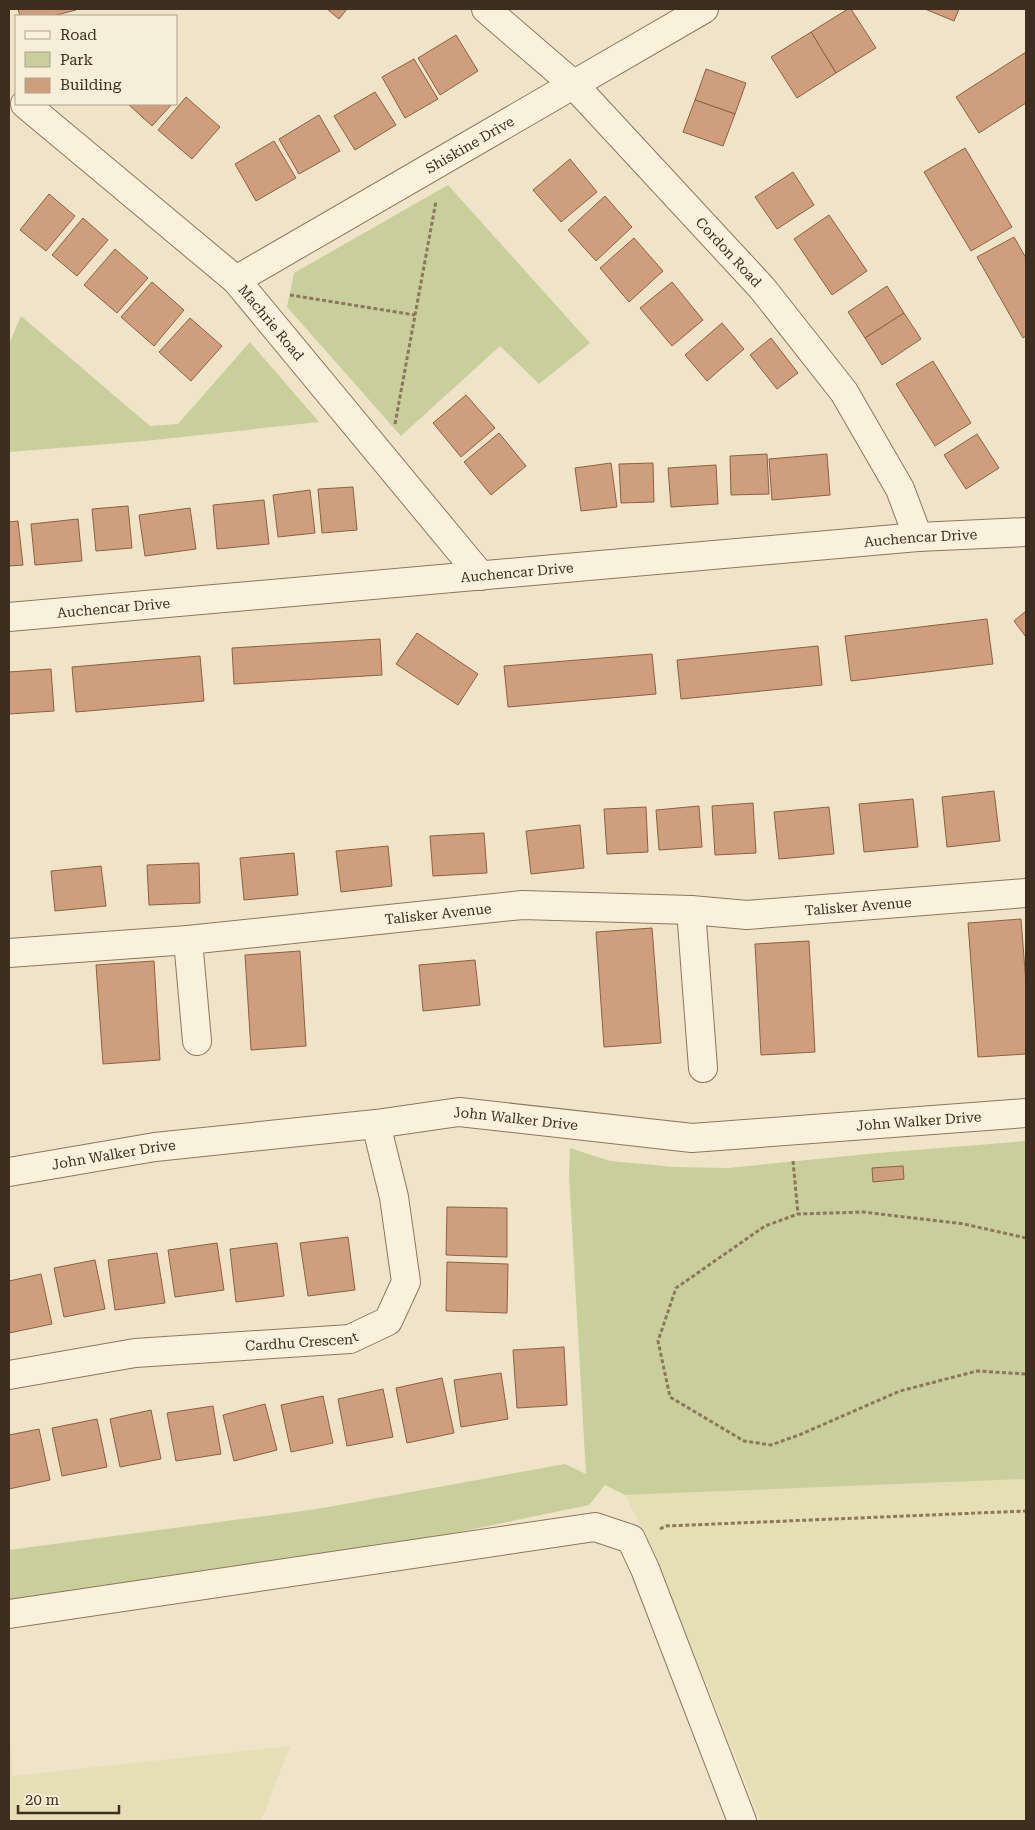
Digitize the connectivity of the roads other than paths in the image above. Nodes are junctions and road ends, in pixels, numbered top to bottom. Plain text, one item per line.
1 (486, 9) edge
2 (704, 9) edge
3 (573, 84) junction
4 (26, 105) edge
5 (236, 280) junction
6 (1026, 532) edge
7 (918, 537) junction
8 (481, 576) junction
9 (9, 617) edge
10 (1026, 893) edge
11 (690, 910) junction
12 (188, 940) junction
13 (9, 954) edge
14 (197, 1041) dead end
15 (703, 1068) dead end
16 (1026, 1113) edge
17 (376, 1124) junction
18 (9, 1172) edge
19 (9, 1375) edge
20 (9, 1614) edge
21 (742, 1821) edge

1 - 3 street, Cordon Road
2 - 3 street, Shiskine Drive
3 - 5 street, Shiskine Drive
3 - 7 street, Cordon Road
4 - 5 street, Machrie Road
5 - 8 street, Machrie Road
6 - 7 street, Auchencar Drive
7 - 8 street, Auchencar Drive
8 - 9 street, Auchencar Drive
10 - 11 street, Talisker Avenue
11 - 12 street, Talisker Avenue
11 - 15 street
12 - 13 street, Talisker Avenue
12 - 14 street
16 - 17 street, John Walker Drive
17 - 18 street, John Walker Drive
17 - 19 street, Cardhu Crescent
20 - 21 street

